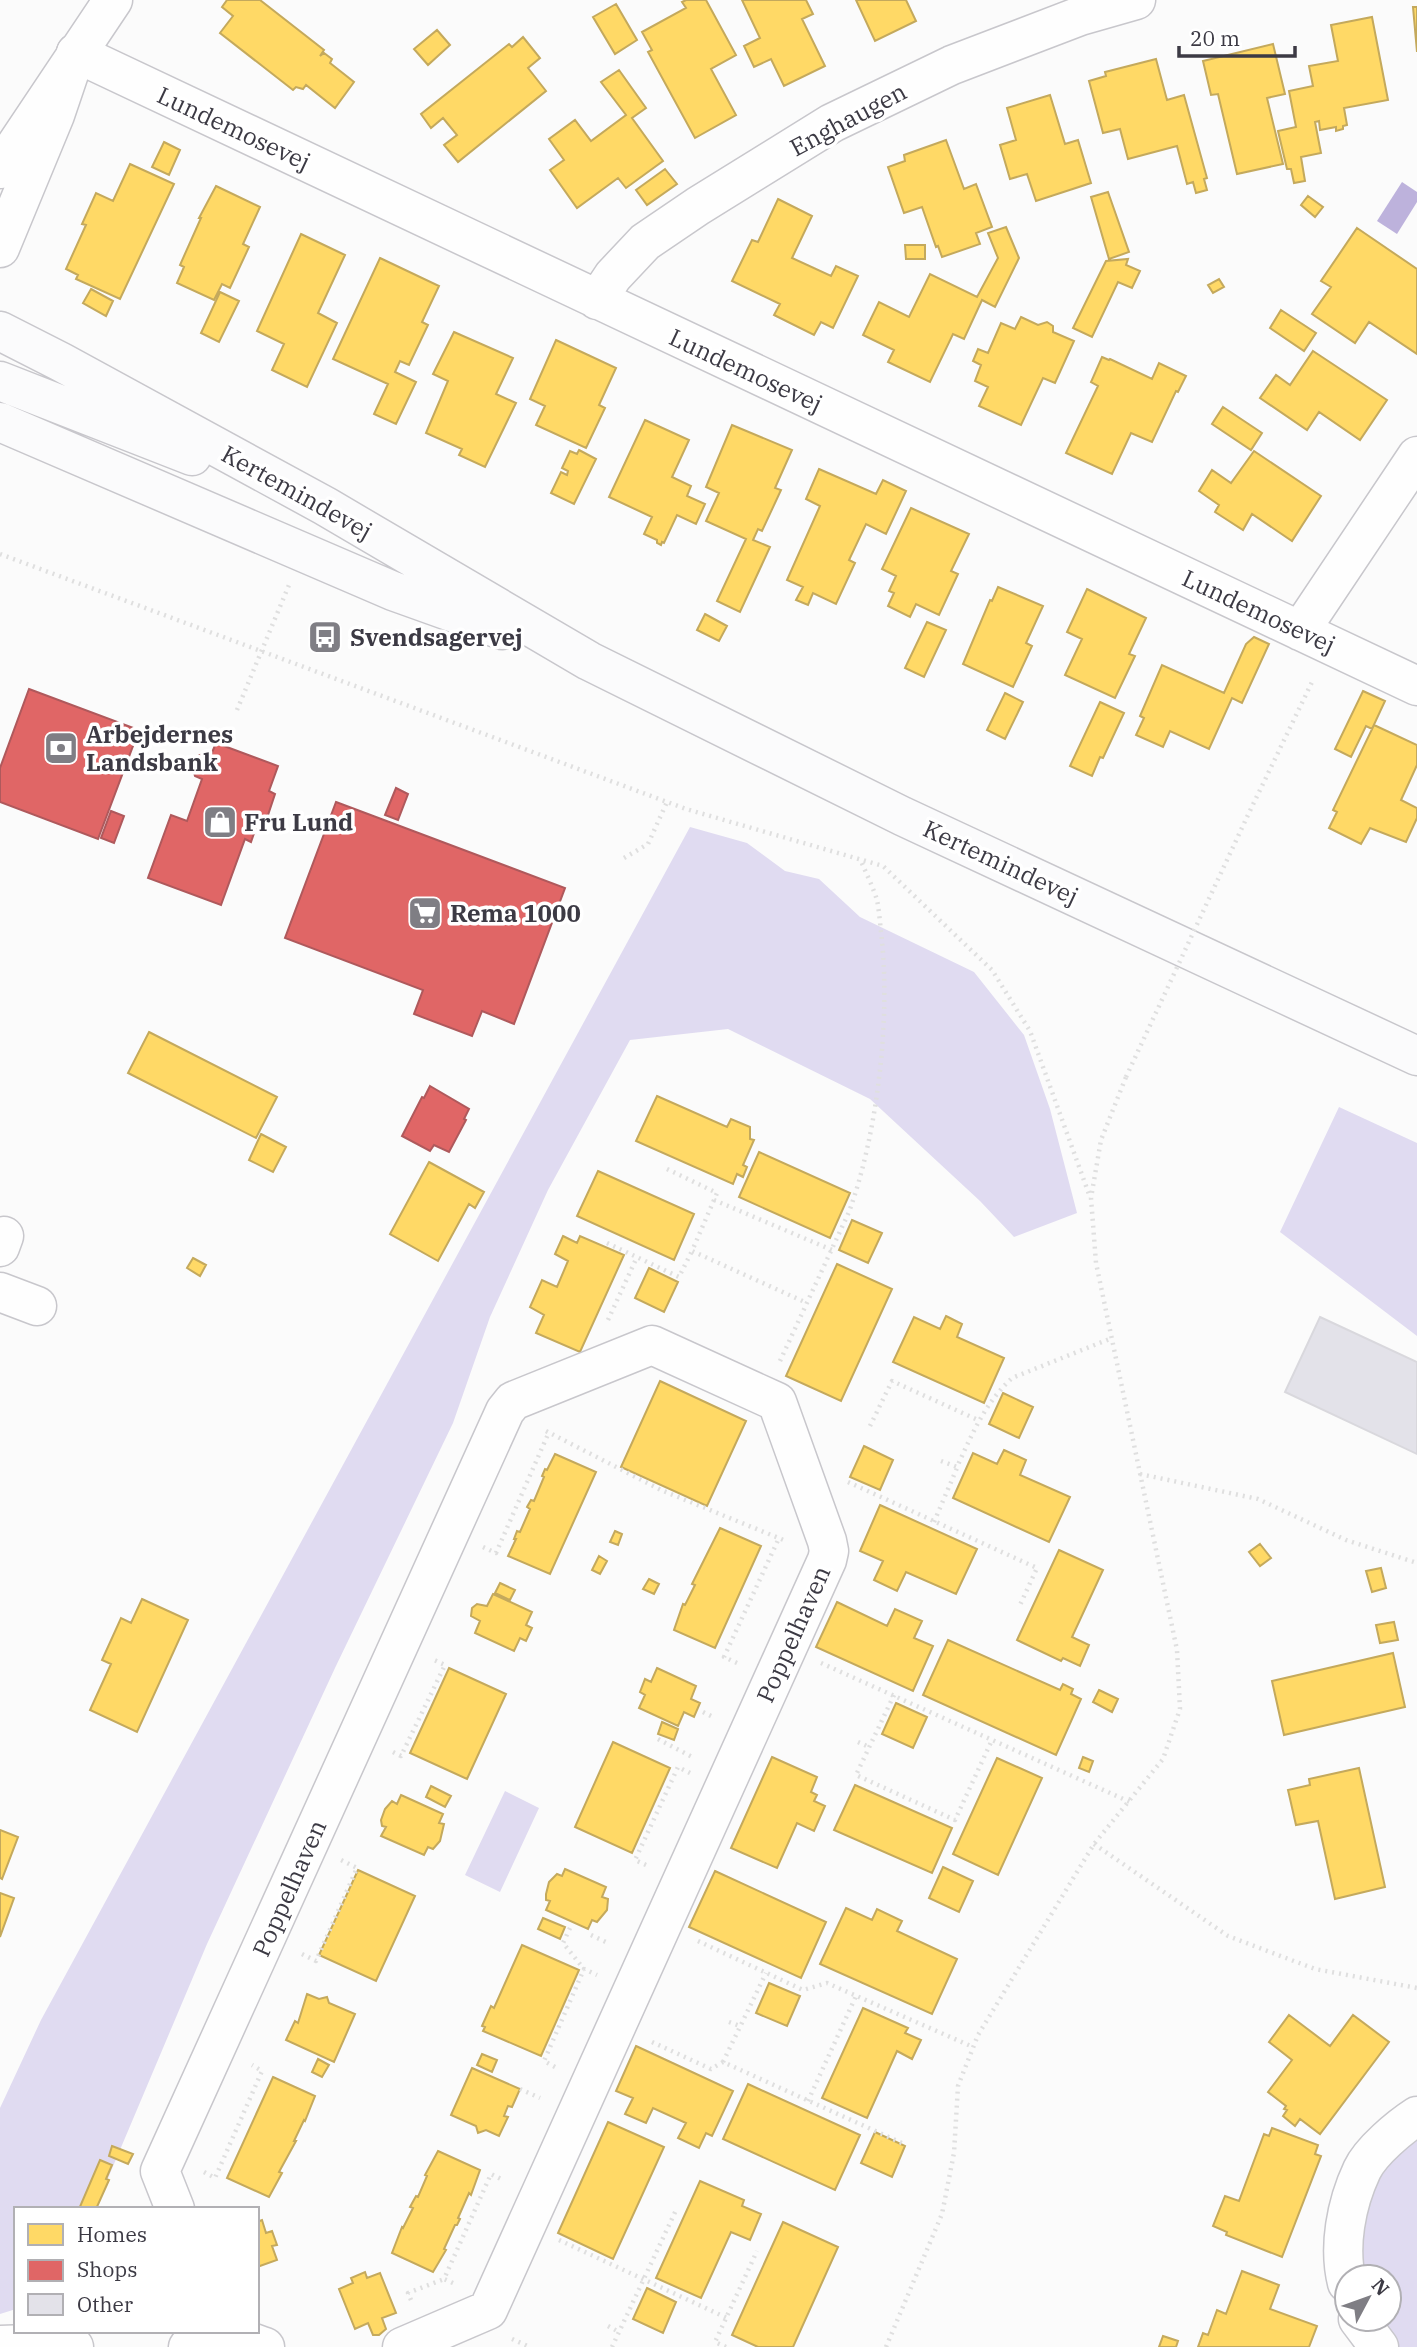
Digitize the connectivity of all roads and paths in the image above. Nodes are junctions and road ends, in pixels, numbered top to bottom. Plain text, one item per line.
1 (113, 0) edge
2 (1136, 0) edge
3 (76, 53) junction
4 (0, 169) edge
5 (0, 248) edge
6 (597, 300) junction
7 (0, 331) edge
8 (0, 381) edge
9 (0, 422) edge
10 (1417, 456) edge
11 (325, 506) junction
12 (0, 554) edge
13 (286, 592) dead end
14 (1315, 638) junction
15 (261, 651) junction
16 (589, 661) junction
17 (1417, 686) edge
18 (237, 710) dead end
19 (667, 802) junction
20 (624, 858) dead end
21 (860, 860) junction
22 (1417, 1056) edge
23 (667, 1169) dead end
24 (1091, 1198) junction
25 (714, 1200) junction
26 (607, 1244) dead end
27 (832, 1250) junction
28 (692, 1251) junction
29 (0, 1292) edge
30 (807, 1303) junction
31 (37, 1306) dead end
32 (1112, 1338) junction
33 (776, 1371) dead end
34 (505, 1411) junction
35 (978, 1420) junction
36 (870, 1426) dead end
37 (549, 1432) junction
38 (941, 1461) dead end
39 (957, 1467) junction
40 (1140, 1474) junction
41 (811, 1493) junction
42 (934, 1522) junction
43 (450, 1532) junction
44 (779, 1538) junction
45 (827, 1560) junction
46 (1417, 1563) edge
47 (1020, 1605) dead end
48 (780, 1664) junction
49 (894, 1695) junction
50 (992, 1740) junction
51 (858, 1742) dead end
52 (869, 1747) junction
53 (1130, 1802) junction
54 (1094, 1844) junction
55 (663, 1924) junction
56 (570, 1928) dead end
57 (591, 1935) dead end
58 (605, 1942) dead end
59 (583, 1969) dead end
60 (766, 1973) junction
61 (1417, 1988) edge
62 (856, 1996) junction
63 (729, 2022) dead end
64 (617, 2025) junction
65 (740, 2026) junction
66 (973, 2048) junction
67 (723, 2062) junction
68 (808, 2101) junction
69 (1417, 2116) edge
70 (904, 2144) dead end
71 (174, 2207) edge
72 (677, 2208) dead end
73 (526, 2225) junction
74 (757, 2251) dead end
75 (1343, 2263) edge
76 (644, 2280) junction
77 (727, 2318) junction
78 (608, 2326) dead end
79 (619, 2332) junction
80 (221, 2333) edge
81 (227, 2333) edge
82 (1368, 2333) edge
83 (0, 2345) edge
84 (74, 2347) edge
85 (188, 2347) edge
86 (265, 2347) edge
87 (402, 2347) edge
88 (612, 2347) edge
89 (726, 2347) edge
90 (886, 2347) edge
91 (1379, 2347) edge

1 - 3 street
2 - 6 street, Enghaugen
3 - 4 street
3 - 5 street
3 - 6 street, Lundemosevej
6 - 14 street, Lundemosevej
7 - 11 main road, Kertemindevej
8 - 11 main road
9 - 16 main road, Kertemindevej
10 - 14 street
11 - 16 main road, Kertemindevej
12 - 15 path
13 - 15 path
14 - 17 street, Lundemosevej
14 - 24 path, bridge
15 - 18 path
15 - 19 path
16 - 22 main road, Kertemindevej
19 - 20 path
19 - 21 path
21 - 24 path
21 - 27 path
23 - 25 path
24 - 32 path
25 - 27 path
25 - 28 path
26 - 28 path
27 - 30 path
28 - 30 path
29 - 31 street
30 - 33 path
32 - 35 path
32 - 40 path
34 - 37 path
34 - 41 street, Poppelhaven
34 - 43 street, Poppelhaven
35 - 36 path
35 - 39 path
37 - 43 path
37 - 44 path
38 - 39 path
39 - 42 path
40 - 46 path
40 - 53 path
41 - 42 path
41 - 45 street, Poppelhaven
42 - 47 path
43 - 71 street, Poppelhaven
44 - 45 path
44 - 48 path
45 - 48 street, Poppelhaven
48 - 49 path
48 - 55 street, Poppelhaven
49 - 50 path
49 - 52 path
50 - 52 path
50 - 53 path
51 - 52 path
53 - 54 path
54 - 61 path
54 - 66 path
55 - 60 path
55 - 64 street, Poppelhaven
56 - 59 path
57 - 58 path
60 - 62 path
60 - 65 path
62 - 66 path
62 - 68 path
63 - 65 path
64 - 67 path
64 - 73 street, Poppelhaven
65 - 67 path
66 - 90 path
67 - 68 path
68 - 70 path
69 - 75 street
72 - 76 path
73 - 76 path
73 - 87 street, Poppelhaven
74 - 77 path
76 - 77 path
76 - 79 path
77 - 89 path
78 - 79 path
79 - 88 path
80 - 85 street
81 - 86 street
82 - 91 street
83 - 84 street

